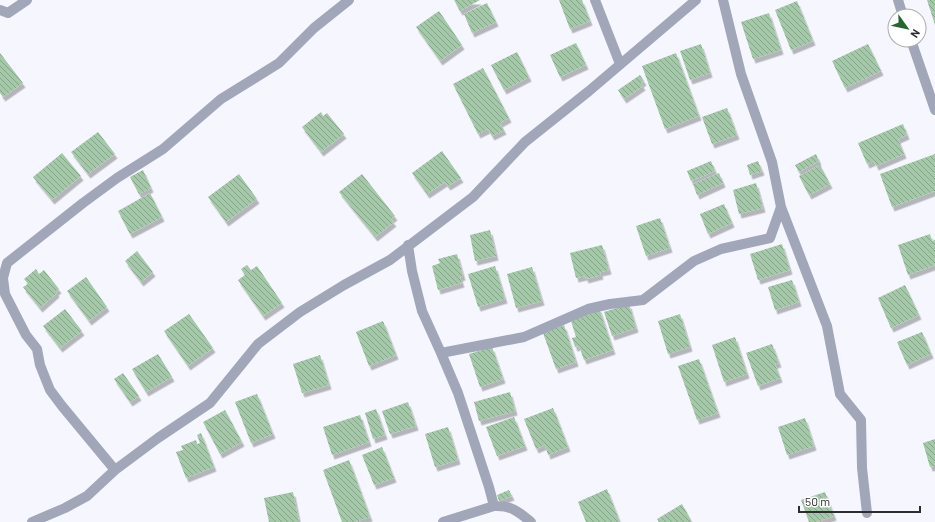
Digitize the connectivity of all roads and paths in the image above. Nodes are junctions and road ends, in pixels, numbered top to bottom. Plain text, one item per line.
1 (27, 0) edge
2 (349, 0) edge
3 (595, 0) edge
4 (696, 0) edge
5 (723, 0) edge
6 (0, 10) edge
7 (914, 48) edge
8 (620, 64) junction
9 (935, 110) edge
10 (781, 207) junction
11 (408, 245) junction
12 (441, 353) junction
13 (115, 470) junction
14 (494, 506) junction
15 (866, 513) dead end
16 (32, 522) edge
17 (443, 522) edge
18 (531, 522) edge

1 - 6 street
2 - 13 street
3 - 8 street
4 - 8 street
5 - 10 street
7 - 9 street
8 - 11 street
10 - 12 street
10 - 15 street
11 - 12 street
11 - 13 street
12 - 14 street
13 - 16 street
14 - 17 street
14 - 18 street

